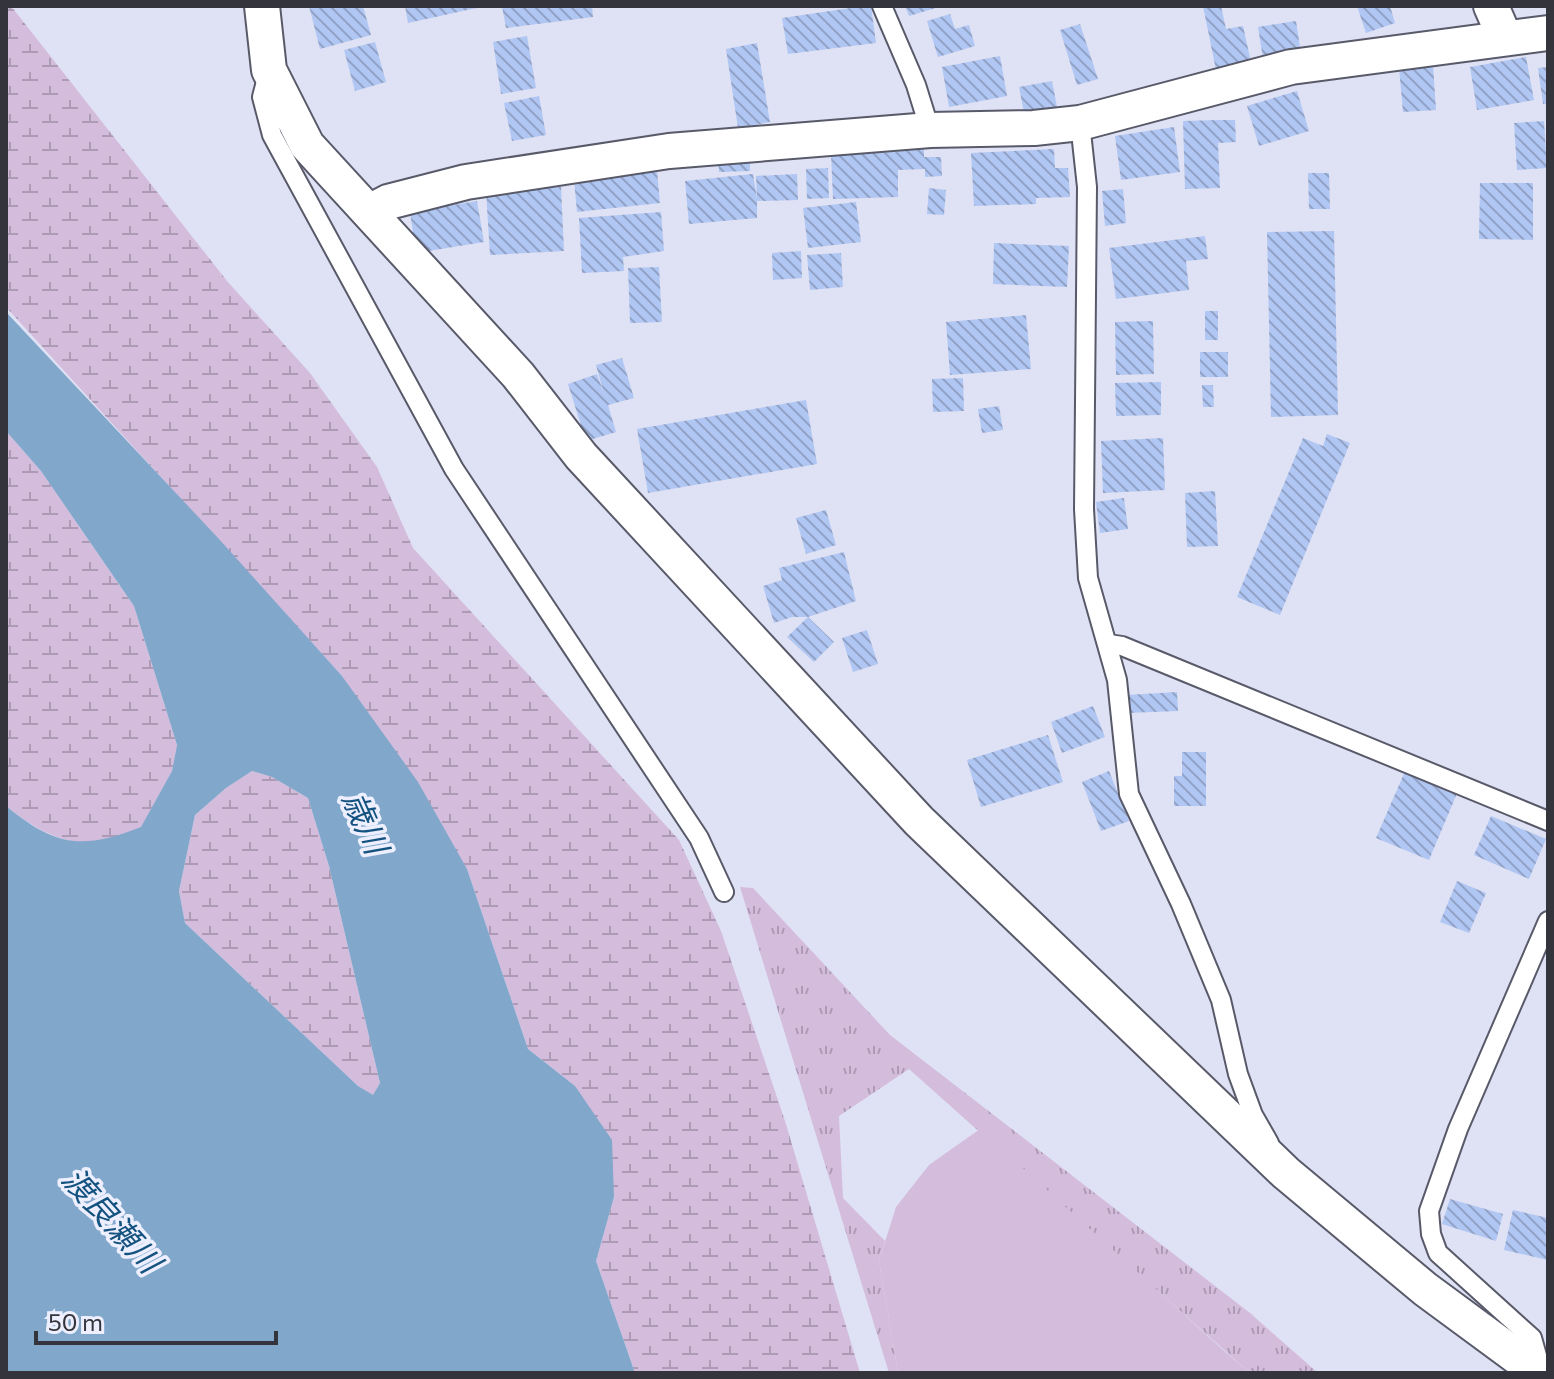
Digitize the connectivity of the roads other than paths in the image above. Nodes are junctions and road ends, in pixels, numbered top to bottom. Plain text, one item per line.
1 (262, 6) edge
2 (882, 6) edge
3 (1491, 6) edge
4 (1548, 33) edge
5 (1505, 38) junction
6 (269, 70) junction
7 (1080, 123) junction
8 (930, 130) junction
9 (369, 212) junction
10 (1109, 644) junction
11 (1548, 821) edge
12 (724, 892) dead end
13 (1548, 921) edge
14 (1286, 1173) junction
15 (1541, 1373) edge

1 - 6 street
2 - 8 lane
3 - 5 street
4 - 5 street
5 - 7 street
6 - 9 street
6 - 12 lane
7 - 8 street
7 - 10 lane
8 - 9 street
9 - 14 street
10 - 11 lane
10 - 14 lane
13 - 15 lane
14 - 15 street

